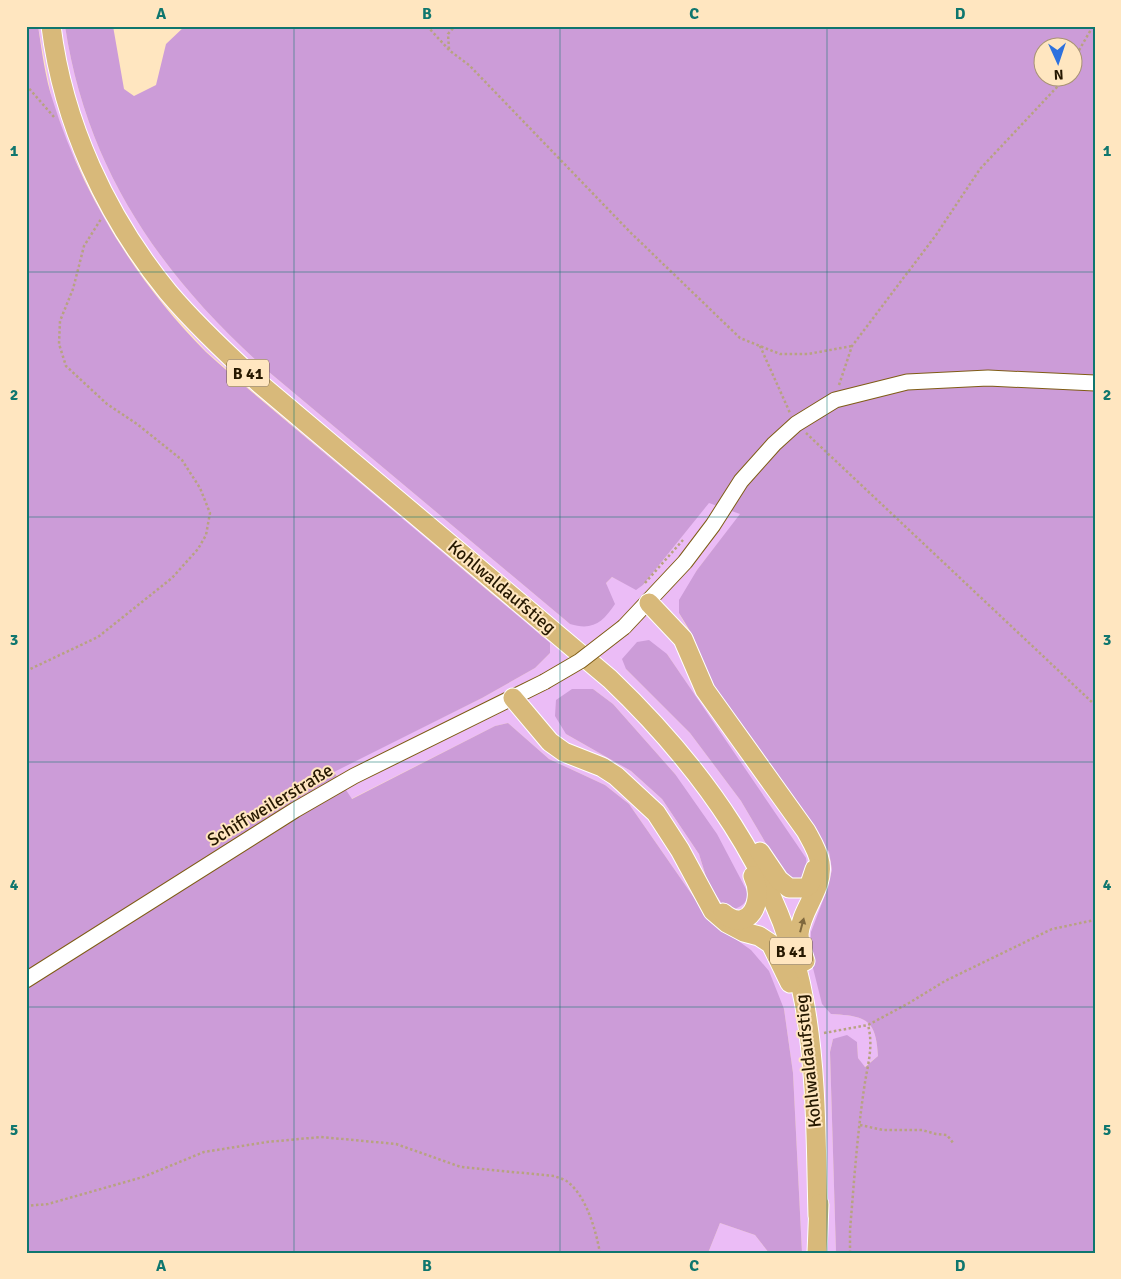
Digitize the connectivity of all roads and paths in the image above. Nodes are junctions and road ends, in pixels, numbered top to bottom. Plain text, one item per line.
1 (51, 26) edge
2 (426, 26) edge
3 (455, 26) edge
4 (1093, 26) edge
5 (1084, 42) edge
6 (450, 51) junction
7 (1056, 88) edge
8 (114, 212) junction
9 (760, 346) junction
10 (852, 346) junction
11 (1095, 383) edge
12 (834, 400) junction
13 (796, 424) junction
14 (686, 536) dead end
15 (645, 594) junction
16 (26, 671) edge
17 (513, 698) junction
18 (1095, 705) edge
19 (677, 748) junction
20 (714, 798) junction
21 (806, 831) junction
22 (694, 877) junction
23 (1095, 920) edge
24 (26, 980) edge
25 (868, 1025) junction
26 (820, 1034) junction
27 (815, 1122) junction
28 (860, 1126) junction
29 (954, 1144) dead end
30 (26, 1206) edge
31 (818, 1216) junction
32 (600, 1253) edge
33 (817, 1253) edge
34 (850, 1253) edge

1 - 8 main road, Kohlwaldaufstieg / B 41
2 - 6 path
3 - 6 path
4 - 5 path
6 - 9 path
7 - 10 path
8 - 16 path
8 - 19 main road, Kohlwaldaufstieg / B 41
9 - 10 path
9 - 13 path
10 - 12 path
11 - 12 street, Schiffweilerstraße
12 - 13 street, Schiffweilerstraße
13 - 15 street, Schiffweilerstraße
13 - 18 path
14 - 15 path
15 - 17 street, Schiffweilerstraße, bridge
15 - 21 main road
17 - 22 main road
17 - 24 street, Schiffweilerstraße
19 - 20 main road, Kohlwaldaufstieg / B 41
19 - 21 main road
20 - 22 main road
20 - 27 main road, Kohlwaldaufstieg / B 41
26 -> 21 main road
22 - 27 main road
23 - 25 path
25 - 26 path
25 - 28 path
26 - 31 main road
27 - 31 main road, Kohlwaldaufstieg / B 41
28 - 29 path
28 - 34 path
30 - 32 path
31 - 33 main road, B 41

